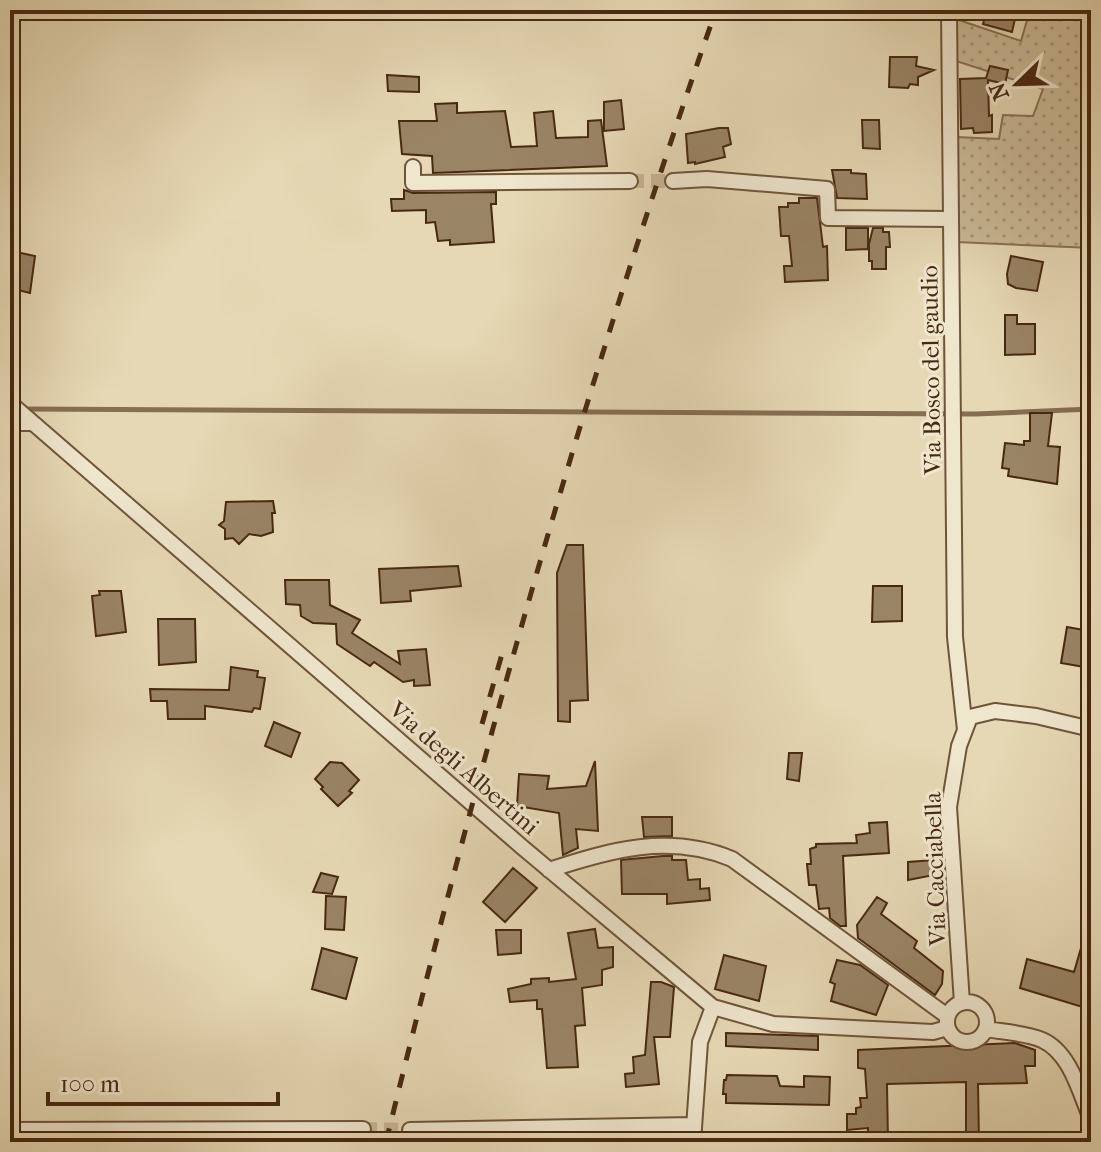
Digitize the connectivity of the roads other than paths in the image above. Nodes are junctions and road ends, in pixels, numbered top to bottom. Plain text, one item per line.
1 (949, 10) edge
2 (413, 167) dead end
3 (630, 181) tunnel mouth
4 (673, 181) tunnel mouth
5 (951, 219) junction
6 (10, 403) edge
7 (28, 419) junction
8 (10, 423) edge
9 (1091, 729) edge
10 (965, 730) junction
11 (549, 870) junction
12 (962, 1003) junction
13 (713, 1007) junction
14 (947, 1022) junction
15 (986, 1029) junction
16 (1091, 1119) edge
17 (693, 1125) junction
18 (363, 1129) tunnel mouth
19 (10, 1130) edge
20 (410, 1130) tunnel mouth
21 (693, 1142) edge

1 - 5 street, Via Bosco del gaudio
2 - 3 street
4 - 5 street
5 - 10 street, Via Bosco del gaudio
6 - 7 street, Via degli Albertini
7 - 8 street
7 - 11 street, Via degli Albertini
9 - 10 street
10 - 12 street, Via Cacciabella
11 - 13 street, Via degli Albertini
11 - 14 street
12 - 14 street
12 - 15 street
13 - 14 street, Via degli Albertini
13 - 17 street
14 - 15 street
15 - 16 street
17 - 20 street
17 - 21 street
18 - 19 street

